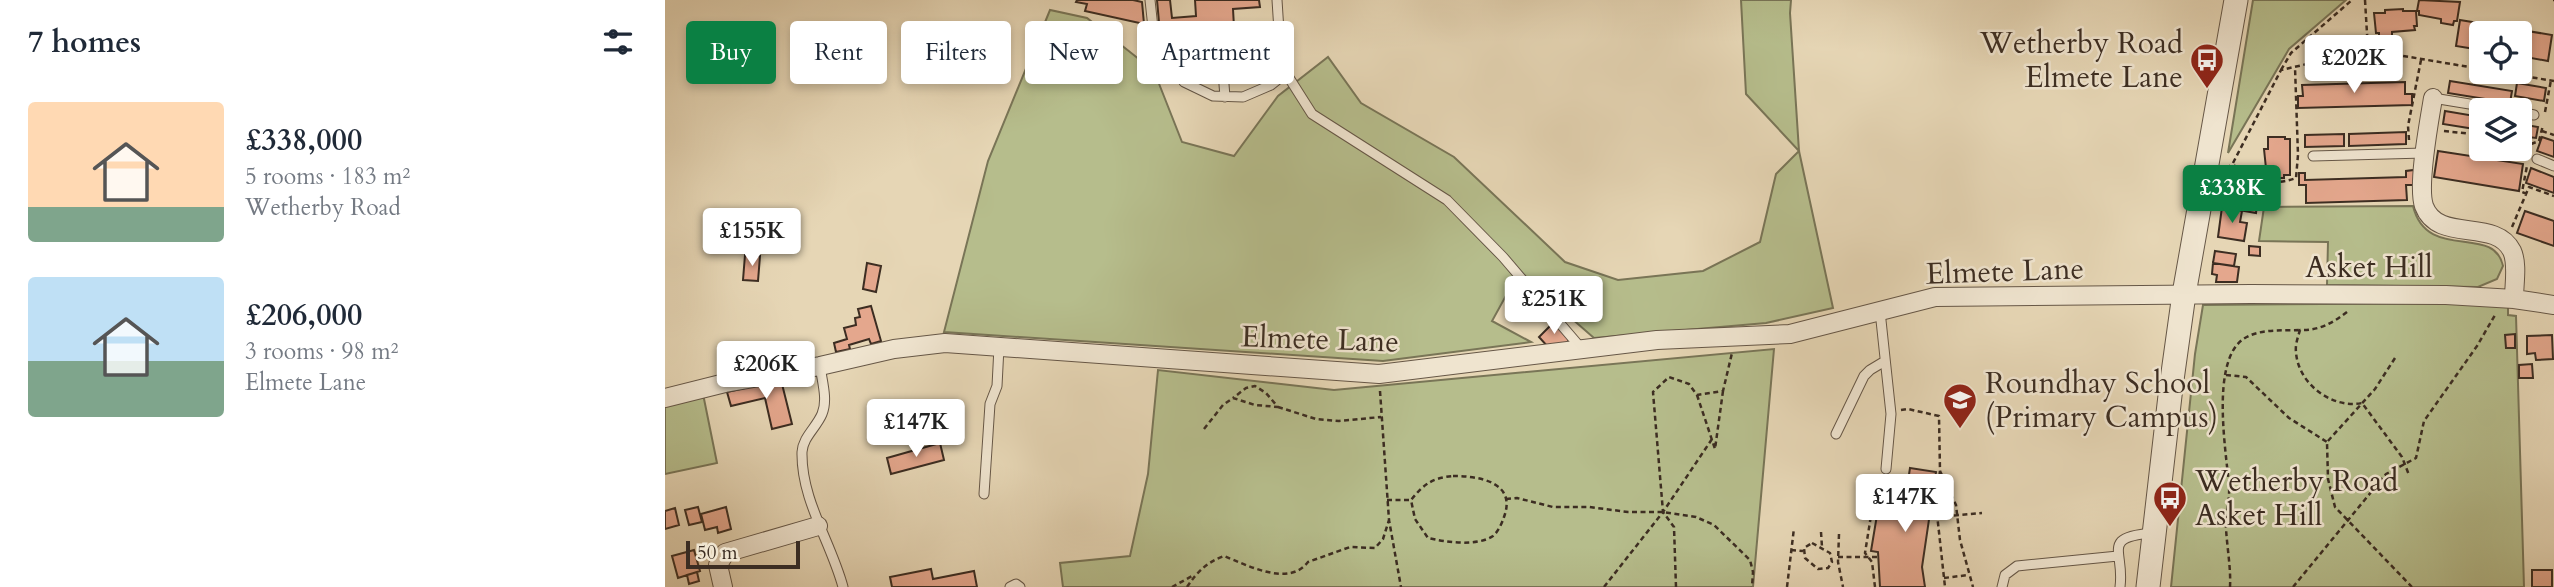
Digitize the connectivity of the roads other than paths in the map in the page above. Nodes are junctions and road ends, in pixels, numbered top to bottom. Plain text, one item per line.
1 (1150, 0) edge
2 (1277, 0) edge
3 (2235, 0) edge
4 (1279, 21) edge
5 (1224, 84) edge
6 (1272, 84) edge
7 (1293, 84) edge
8 (1225, 97) junction
9 (2433, 98) joint
10 (2469, 104) edge
11 (2420, 149) junction
12 (2312, 156) dead end
13 (2537, 159) dead end
14 (2554, 166) edge
15 (2184, 294) junction
16 (2514, 299) junction
17 (2554, 304) edge
18 (1880, 311) junction
19 (999, 347) junction
20 (1582, 350) junction
21 (1885, 361) junction
22 (820, 366) junction
23 (665, 398) edge
24 (1836, 434) dead end
25 (1887, 469) road end
26 (984, 494) dead end
27 (818, 526) junction
28 (2154, 533) junction
29 (2118, 556) junction
30 (723, 587) edge
31 (843, 587) edge
32 (1010, 587) edge
33 (1020, 587) edge
34 (2002, 587) edge
35 (2120, 587) edge
36 (2148, 587) edge

1 - 8 lane
2 - 4 lane
3 - 15 street
5 - 8 lane
6 - 8 lane
7 - 20 lane
9 - 10 lane
9 - 11 street
11 - 12 lane
11 - 16 street
13 - 14 lane
15 - 16 street, Asket Hill
15 - 18 street, Elmete Lane
15 - 28 street
16 - 17 street, Asket Hill
18 - 20 street, Elmete Lane
18 - 21 lane
19 - 20 street, Elmete Lane
19 - 22 street, Elmete Lane
19 - 26 lane
21 - 24 lane
21 - 25 lane
22 - 23 street, Elmete Lane
22 - 27 lane
27 - 30 street
27 - 31 lane
28 - 29 lane
28 - 36 street
29 - 34 lane
29 - 35 lane
32 - 33 lane

